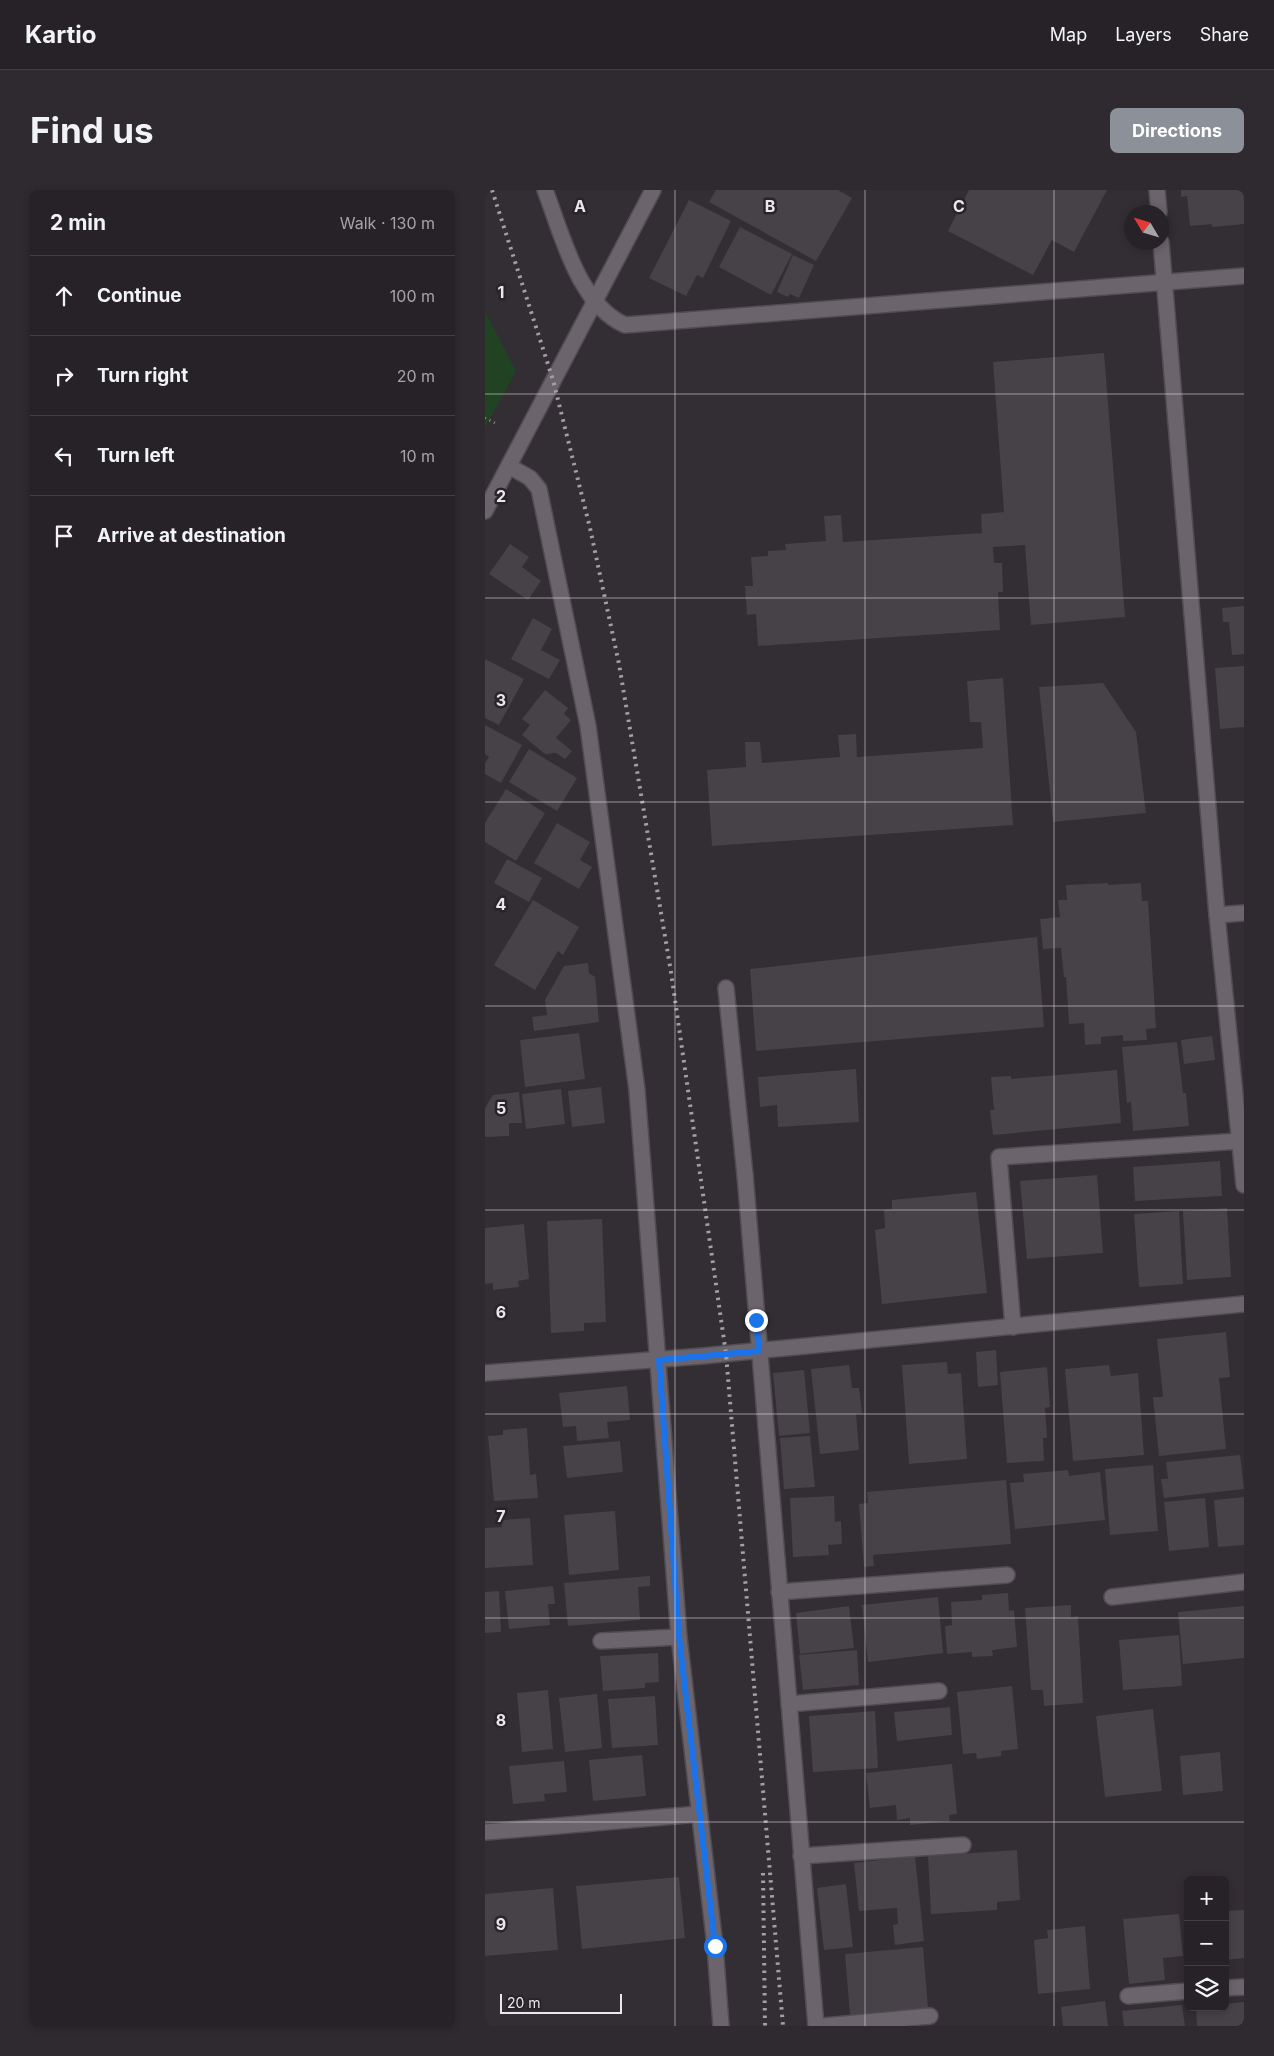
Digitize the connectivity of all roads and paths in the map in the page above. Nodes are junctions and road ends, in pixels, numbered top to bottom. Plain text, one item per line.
1 (545, 190) edge
2 (653, 190) edge
3 (1157, 190) edge
4 (1158, 205) edge
5 (1162, 250) edge
6 (1244, 276) edge
7 (1165, 283) junction
8 (595, 301) junction
9 (485, 418) edge
10 (497, 424) dead end
11 (509, 466) junction
12 (485, 511) edge
13 (1244, 913) edge
14 (1217, 915) junction
15 (726, 988) dead end
16 (1240, 1141) junction
17 (1244, 1185) edge
18 (1244, 1304) edge
19 (1013, 1327) junction
20 (759, 1351) junction
21 (659, 1360) junction
22 (485, 1373) edge
23 (1007, 1575) dead end
24 (1244, 1582) edge
25 (779, 1592) junction
26 (1112, 1597) dead end
27 (679, 1637) junction
28 (601, 1641) dead end
29 (939, 1691) dead end
30 (789, 1704) junction
31 (699, 1814) junction
32 (486, 1832) edge
33 (963, 1844) dead end
34 (801, 1856) junction
35 (1244, 1987) edge
36 (1229, 1988) edge
37 (1184, 1991) edge
38 (1128, 1996) dead end
39 (930, 2016) dead end
40 (721, 2026) edge
41 (816, 2026) edge
42 (824, 2026) edge

1 - 8 street
2 - 8 street
3 - 4 street
5 - 7 street
6 - 7 street
7 - 8 street
7 - 14 street
8 - 11 street
9 - 10 path
11 - 12 street
11 - 21 street
13 - 14 street
14 - 16 street
15 - 20 street
16 - 17 street
16 - 19 street
18 - 19 street
19 - 20 street
20 - 21 street
20 - 25 street
21 - 22 street
21 - 27 street
23 - 25 street
24 - 26 street
25 - 30 street
27 - 28 street
27 - 31 street
29 - 30 street
30 - 34 street
31 - 32 street
31 - 40 street
33 - 34 street
34 - 41 street
35 - 36 street
37 - 38 street
39 - 42 street

